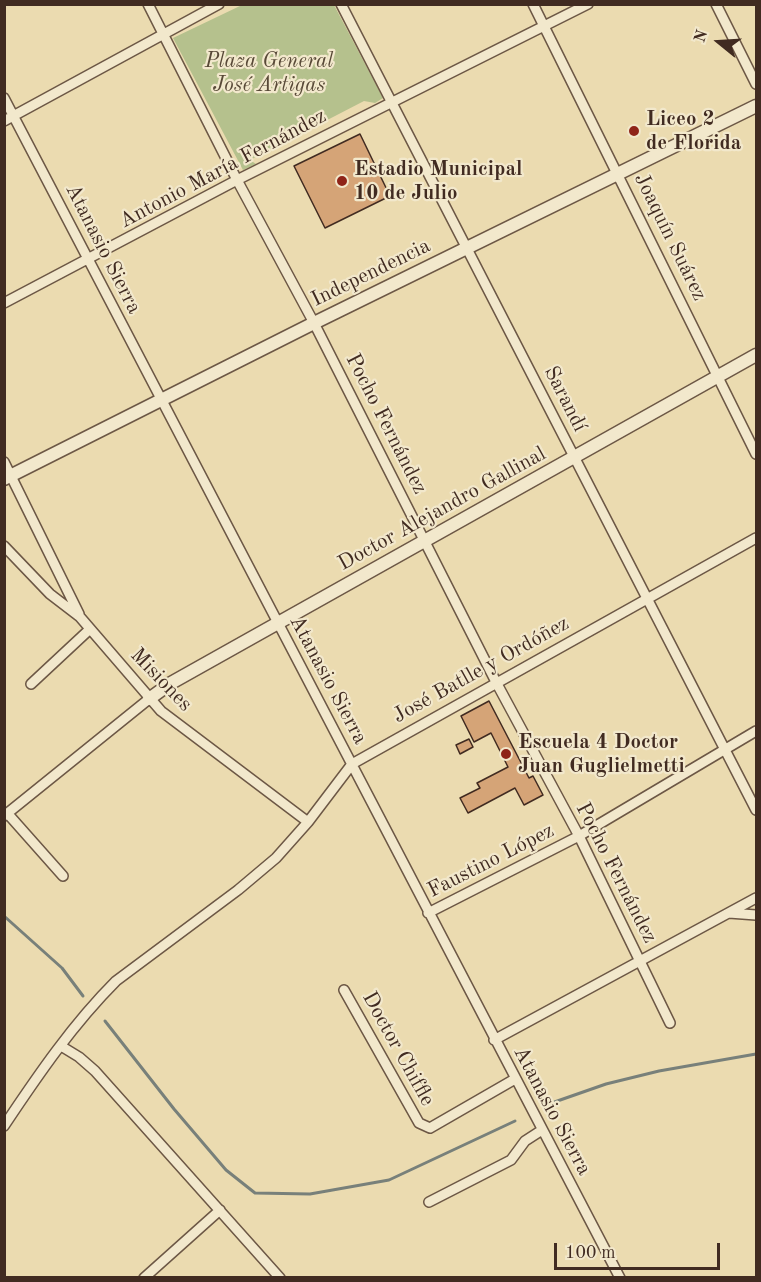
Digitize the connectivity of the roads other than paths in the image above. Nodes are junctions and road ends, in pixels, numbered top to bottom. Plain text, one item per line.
1 (148, 4) edge
2 (219, 4) edge
3 (341, 4) edge
4 (533, 4) edge
5 (588, 4) edge
6 (716, 4) edge
7 (544, 25) junction
8 (163, 34) junction
9 (756, 84) edge
10 (4, 98) edge
11 (392, 102) junction
12 (756, 106) edge
13 (9, 118) edge
14 (618, 174) junction
15 (237, 180) junction
16 (466, 248) junction
17 (88, 260) junction
18 (4, 303) edge
19 (314, 323) junction
20 (756, 355) edge
21 (718, 376) junction
22 (161, 400) junction
23 (756, 454) edge
24 (574, 457) junction
25 (4, 462) edge
26 (8, 477) edge
27 (756, 538) edge
28 (426, 541) junction
29 (4, 546) edge
30 (648, 598) junction
31 (80, 616) junction
32 (278, 624) junction
33 (90, 629) junction
34 (496, 682) junction
35 (31, 684) dead end
36 (149, 699) junction
37 (756, 731) edge
38 (725, 748) junction
39 (352, 764) junction
40 (756, 810) edge
41 (6, 815) edge
42 (308, 822) junction
43 (579, 836) junction
44 (63, 876) dead end
45 (756, 898) edge
46 (428, 913) junction
47 (729, 913) junction
48 (756, 915) edge
49 (640, 961) junction
50 (344, 990) dead end
51 (670, 1023) dead end
52 (494, 1040) junction
53 (61, 1046) junction
54 (515, 1079) junction
55 (4, 1126) edge
56 (542, 1130) junction
57 (429, 1202) dead end
58 (220, 1210) junction
59 (144, 1278) edge
60 (280, 1278) edge
61 (620, 1278) edge

1 - 8 street, Pocho Fernández
2 - 8 street
3 - 11 street, Sarandí
4 - 7 street, Joaquín Suárez
5 - 7 street, Antonio María Fernández
6 - 9 street
7 - 11 street, Antonio María Fernández
7 - 14 street, Joaquín Suárez
8 - 13 street
8 - 15 street, Pocho Fernández
10 - 13 street, Atanasio Sierra
11 - 15 street, Antonio María Fernández
11 - 16 street, Sarandí
12 - 14 street, Independencia
13 - 17 street, Atanasio Sierra
14 - 16 street, Independencia
14 - 21 street, Joaquín Suárez
15 - 17 street, Antonio María Fernández
15 - 19 street, Pocho Fernández
16 - 19 street, Independencia
16 - 24 street, Sarandí
17 - 18 street, Antonio María Fernández
17 - 22 street, Atanasio Sierra
19 - 22 street, Independencia
19 - 28 street, Pocho Fernández
20 - 21 street, Doctor Alejandro Gallinal
21 - 23 street, Joaquín Suárez
21 - 24 street, Doctor Alejandro Gallinal
22 - 26 street, Independencia
22 - 32 street, Atanasio Sierra
24 - 28 street, Doctor Alejandro Gallinal
24 - 30 street, Sarandí
25 - 26 street
26 - 31 street
27 - 30 street, José Batlle y Ordóñez
28 - 32 street, Doctor Alejandro Gallinal
28 - 34 street, Pocho Fernández
29 - 31 street, Misiones
30 - 34 street, José Batlle y Ordóñez
30 - 38 street, Sarandí
31 - 33 street, Misiones
32 - 36 street, Doctor Alejandro Gallinal
32 - 39 street, Atanasio Sierra
33 - 35 street
33 - 36 street, Misiones
34 - 39 street, José Batlle y Ordóñez
34 - 43 street, Pocho Fernández
36 - 41 street
36 - 42 street, Misiones
37 - 38 street, Faustino López
38 - 40 street, Sarandí
38 - 43 street, Faustino López
39 - 42 street, José Batlle y Ordóñez
39 - 46 street, Atanasio Sierra
41 - 44 street
42 - 53 street, José Batlle y Ordóñez
43 - 46 street, Faustino López
43 - 49 street, Pocho Fernández
45 - 47 street
46 - 52 street, Atanasio Sierra
47 - 48 street
47 - 49 street
49 - 51 street, Pocho Fernández
49 - 52 street
50 - 54 street, Doctor Chiffle
52 - 54 street, Atanasio Sierra
53 - 55 street, José Batlle y Ordóñez
53 - 58 street
54 - 56 street, Atanasio Sierra
56 - 57 street
56 - 61 street, Atanasio Sierra
58 - 59 street
58 - 60 street

